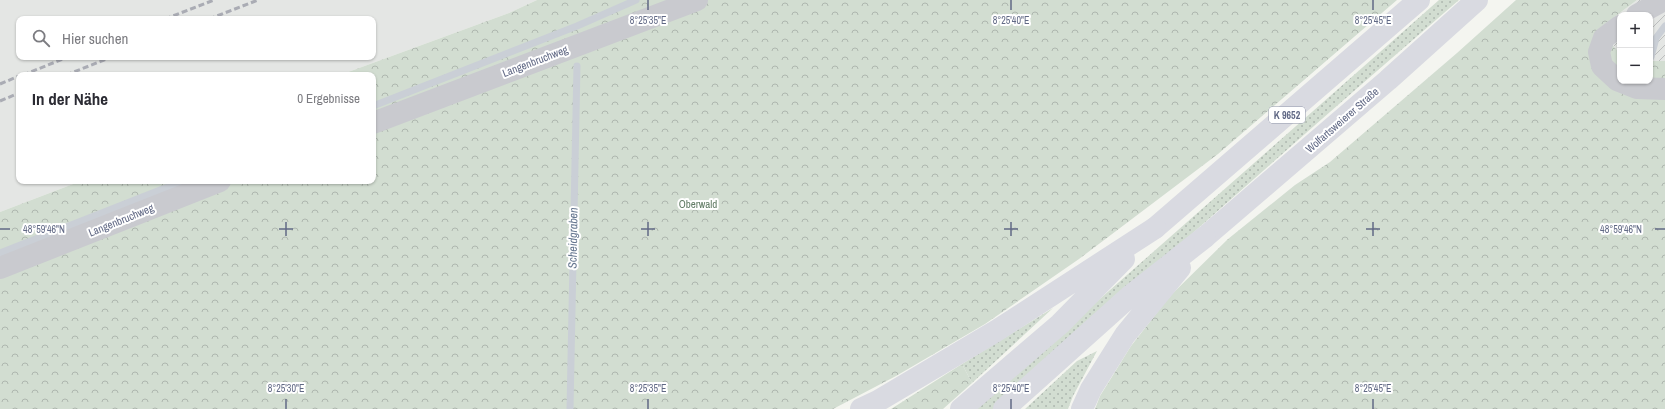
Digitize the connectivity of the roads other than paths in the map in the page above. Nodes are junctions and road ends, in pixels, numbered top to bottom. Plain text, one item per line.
1 (697, 0) edge
2 (1419, 0) edge
3 (1477, 0) edge
4 (1664, 0) edge
5 (1642, 12) edge
6 (1617, 28) edge
7 (1665, 89) edge
8 (376, 122) edge
9 (212, 184) edge
10 (1154, 228) junction
11 (1205, 238) junction
12 (0, 268) edge
13 (861, 409) edge
14 (962, 409) edge
15 (1004, 409) edge
16 (1082, 409) edge

1 - 8 lane, Langenbruchweg
2 - 10 main road, K 9652
3 - 11 main road, Wolfartsweierer Straße
4 - 5 lane
6 - 7 lane
9 - 12 lane, Langenbruchweg
10 - 13 main road
10 - 14 main road
11 - 15 main road
11 - 16 main road

